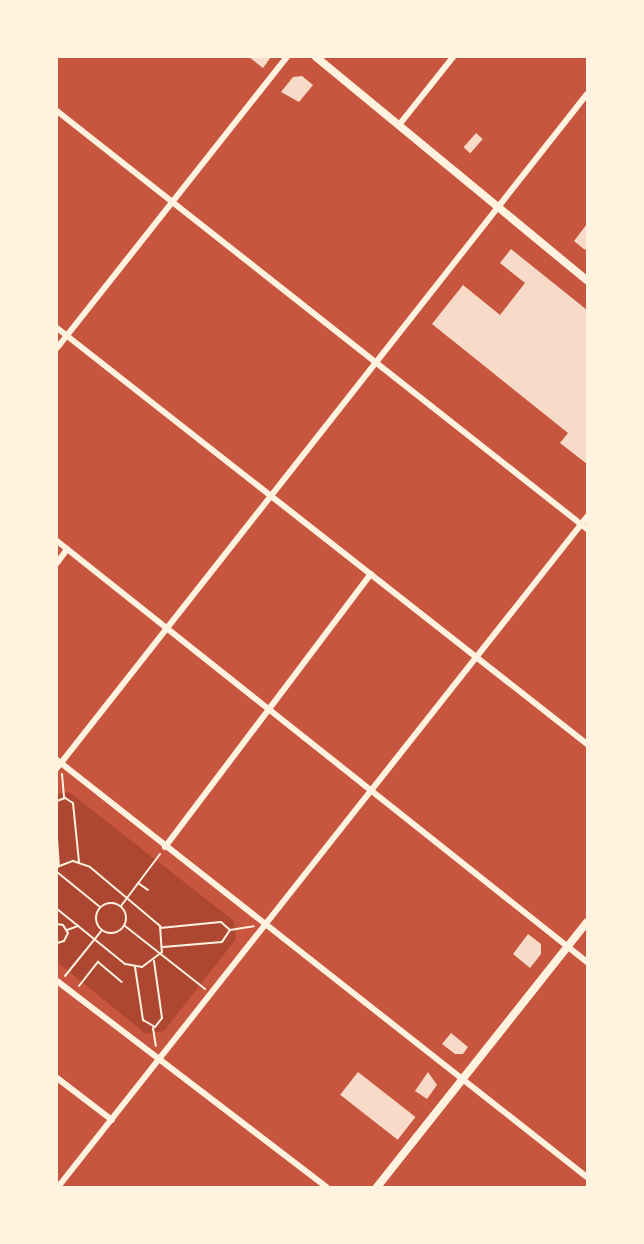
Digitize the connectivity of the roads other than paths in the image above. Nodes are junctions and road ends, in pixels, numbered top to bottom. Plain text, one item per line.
1 (287, 57) edge
2 (316, 57) edge
3 (453, 57) edge
4 (587, 94) edge
5 (57, 111) edge
6 (399, 125) junction
7 (173, 203) junction
8 (498, 207) junction
9 (587, 280) edge
10 (57, 328) edge
11 (67, 336) junction
12 (57, 348) edge
13 (376, 362) junction
14 (269, 496) junction
15 (587, 517) edge
16 (581, 525) junction
17 (587, 529) edge
18 (57, 542) edge
19 (67, 549) junction
20 (57, 563) edge
21 (371, 574) junction
22 (166, 630) junction
23 (475, 657) junction
24 (269, 711) junction
25 (587, 744) edge
26 (58, 764) edge
27 (368, 790) junction
28 (165, 847) junction
29 (587, 922) edge
30 (266, 924) junction
31 (568, 946) junction
32 (587, 962) edge
33 (58, 982) edge
34 (159, 1060) junction
35 (463, 1077) junction
36 (57, 1078) edge
37 (112, 1120) junction
38 (587, 1177) edge
39 (58, 1187) edge
40 (326, 1187) edge
41 (377, 1187) edge

1 - 7 street
2 - 6 main road
3 - 6 street
4 - 8 street
5 - 7 street
6 - 8 main road
7 - 11 street
7 - 13 street
8 - 9 main road
8 - 13 street
10 - 11 street
11 - 12 street
11 - 14 street
13 - 14 street
13 - 16 street
14 - 21 street
14 - 22 street
15 - 16 street
16 - 17 street
16 - 23 street
18 - 19 street
19 - 20 street
19 - 22 street
21 - 23 street
21 - 24 street
22 - 24 street
22 - 26 street
23 - 25 street
23 - 27 street
24 - 27 street
24 - 28 street
26 - 28 street
27 - 30 street
27 - 31 street
28 - 30 street
29 - 31 street
30 - 34 street
30 - 35 street
31 - 32 street
31 - 35 street
33 - 34 street
34 - 37 street
34 - 40 street
35 - 38 street
35 - 41 street
36 - 37 street
37 - 39 street

